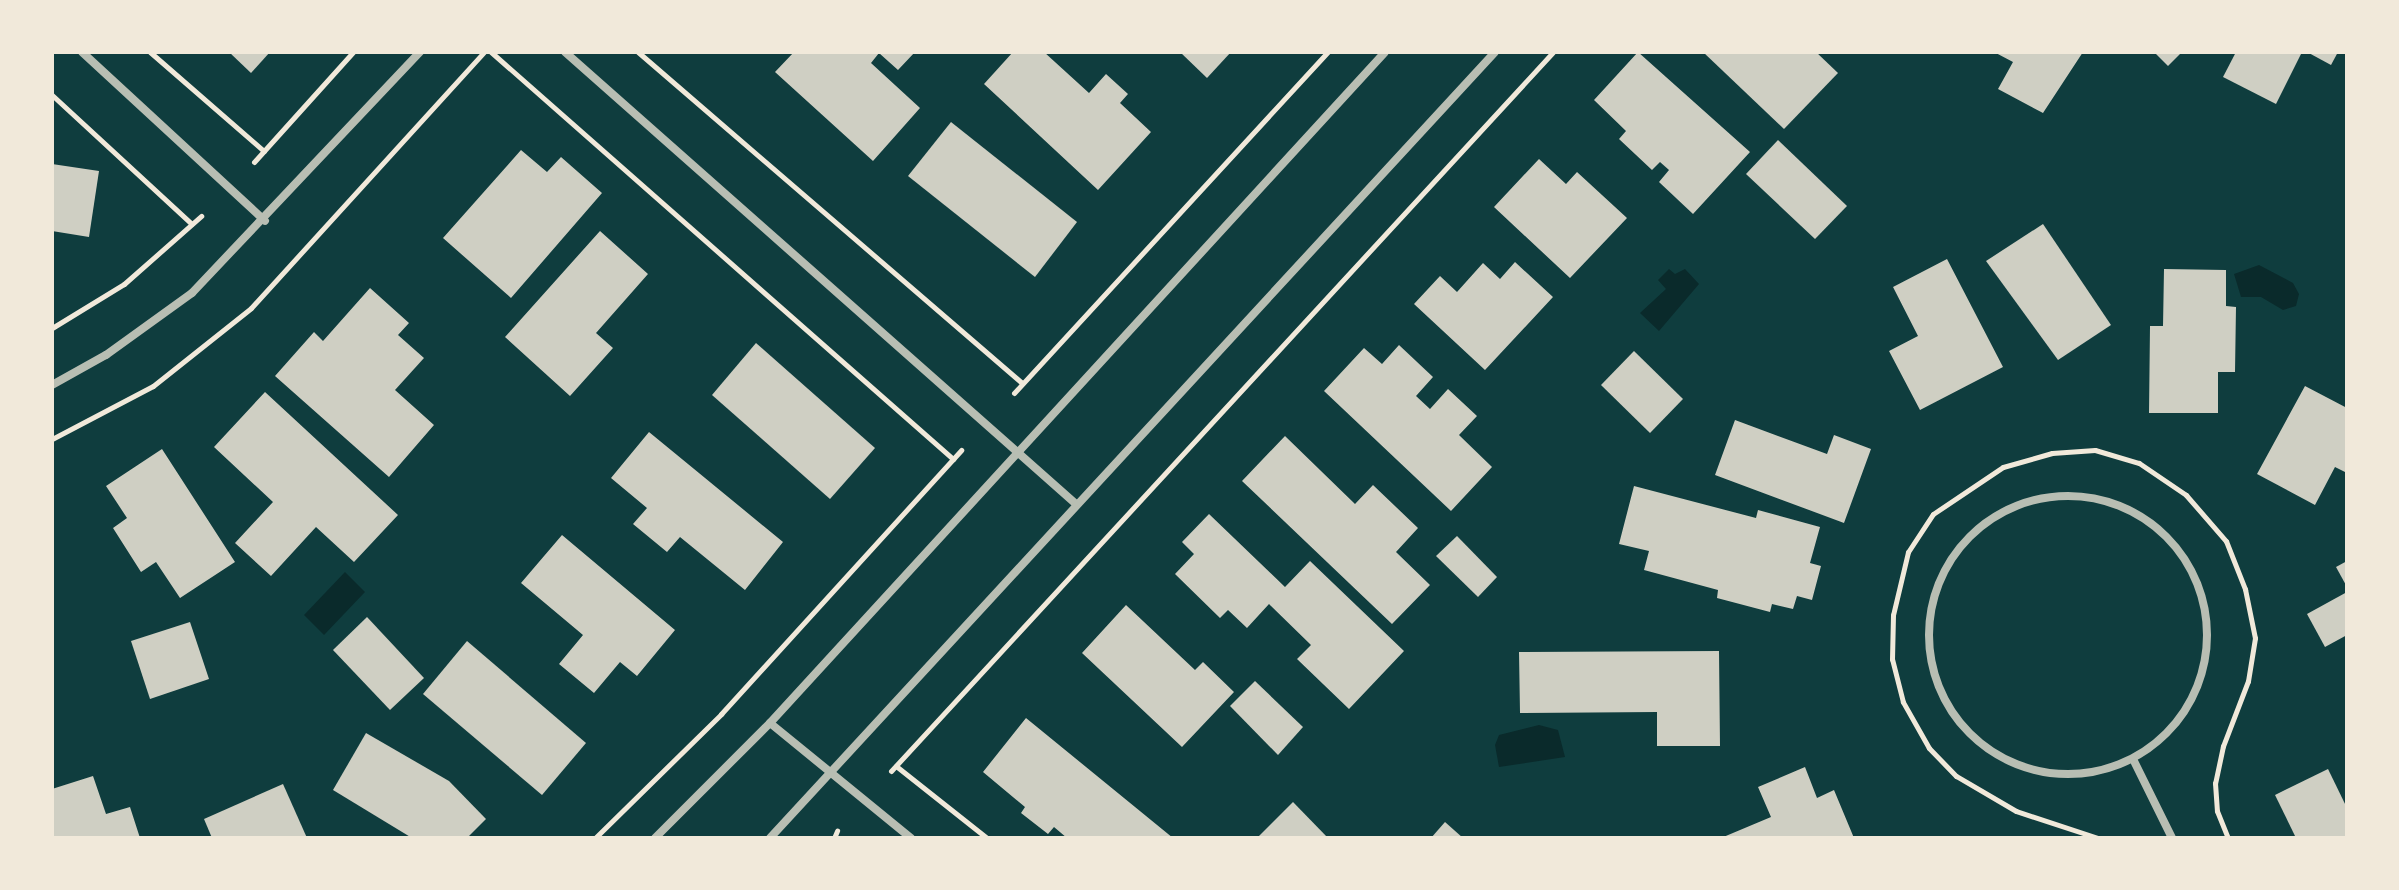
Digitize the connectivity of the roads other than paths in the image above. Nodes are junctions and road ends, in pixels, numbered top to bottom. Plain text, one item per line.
1 (82, 52) edge
2 (420, 52) edge
3 (565, 52) edge
4 (1385, 52) edge
5 (1495, 52) edge
6 (265, 221) junction
7 (52, 385) edge
8 (1017, 449) junction
9 (1075, 503) junction
10 (770, 723) junction
11 (2133, 759) junction
12 (830, 774) junction
13 (655, 838) edge
14 (770, 838) edge
15 (911, 838) edge
16 (2172, 838) edge

1 - 6 street
2 - 6 street
3 - 8 street
4 - 8 street
5 - 9 street
6 - 7 street
8 - 9 street
8 - 10 street
9 - 12 street
10 - 12 street
10 - 13 street
11 - 11 street
11 - 16 street
12 - 14 street
12 - 15 street

